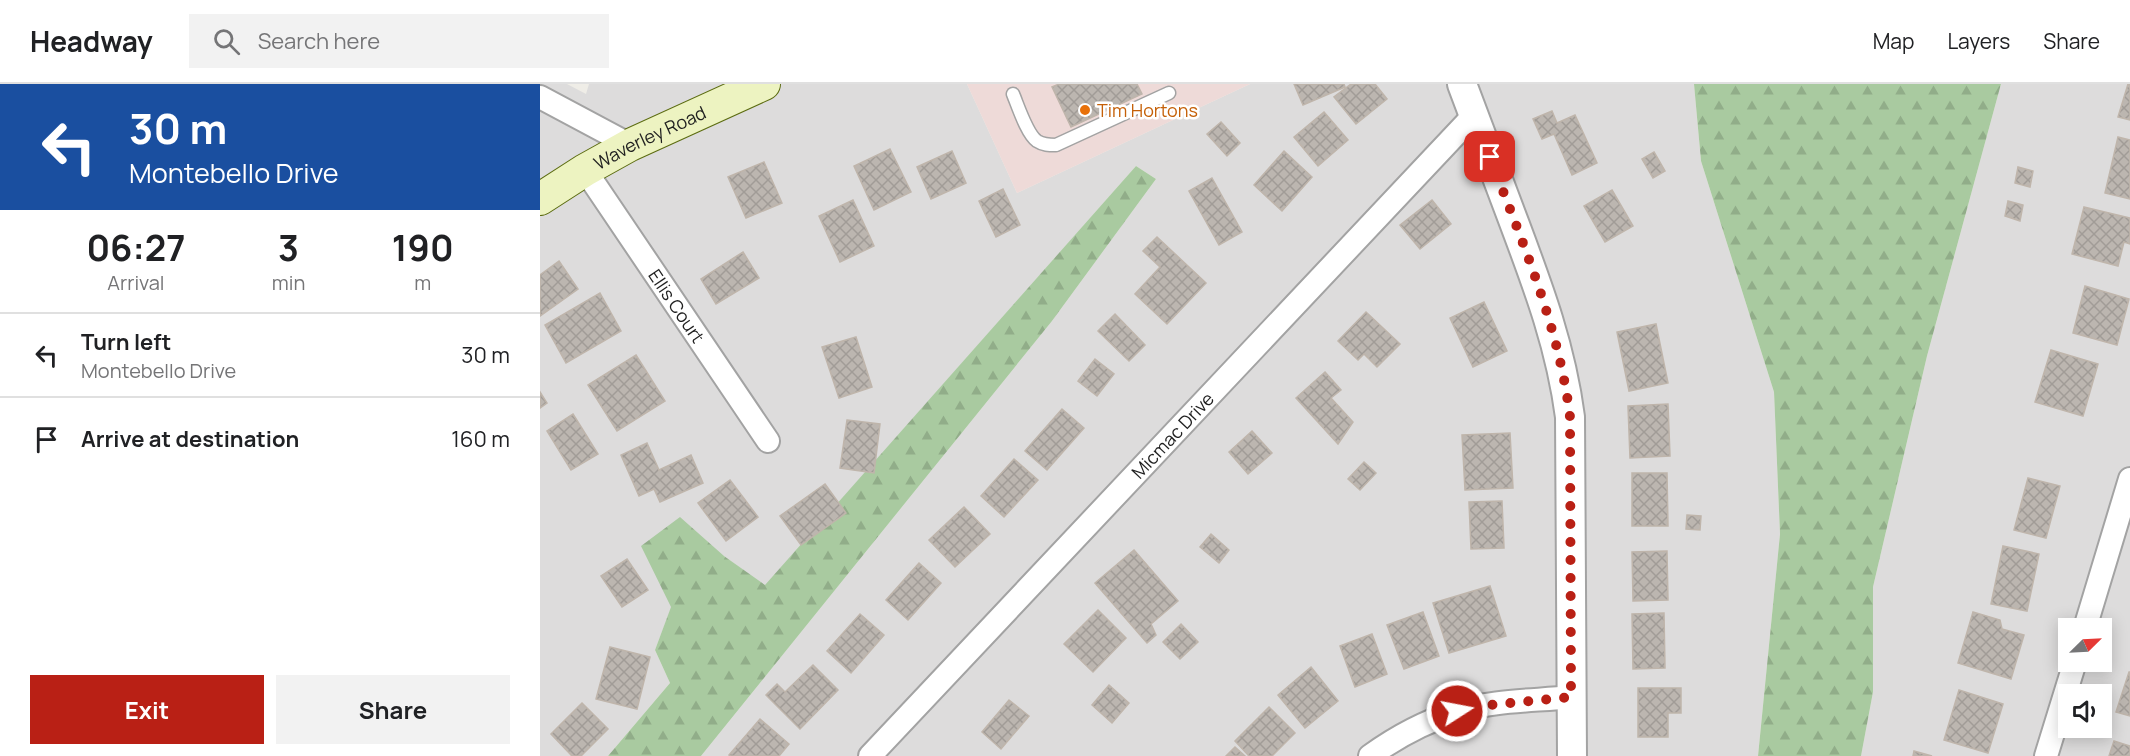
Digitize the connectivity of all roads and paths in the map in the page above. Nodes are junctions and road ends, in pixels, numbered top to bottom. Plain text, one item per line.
1 (764, 84) edge
2 (1462, 84) edge
3 (1169, 93) dead end
4 (1013, 94) dead end
5 (540, 97) edge
6 (1474, 116) junction
7 (630, 145) junction
8 (585, 170) junction
9 (540, 199) edge
10 (768, 441) dead end
11 (2130, 479) edge
12 (2088, 618) edge
13 (2071, 672) edge
14 (1571, 697) junction
15 (870, 756) edge
16 (1370, 756) edge
17 (1572, 756) edge
18 (2046, 756) edge

1 - 7 main road, Waverley Road
2 - 6 street
3 - 4 lane
5 - 7 street
6 - 14 street
6 - 15 street, Micmac Drive
7 - 8 main road, Waverley Road
8 - 9 main road, Waverley Road
8 - 10 street, Ellis Court
11 - 12 street
13 - 18 street
14 - 16 street
14 - 17 street

